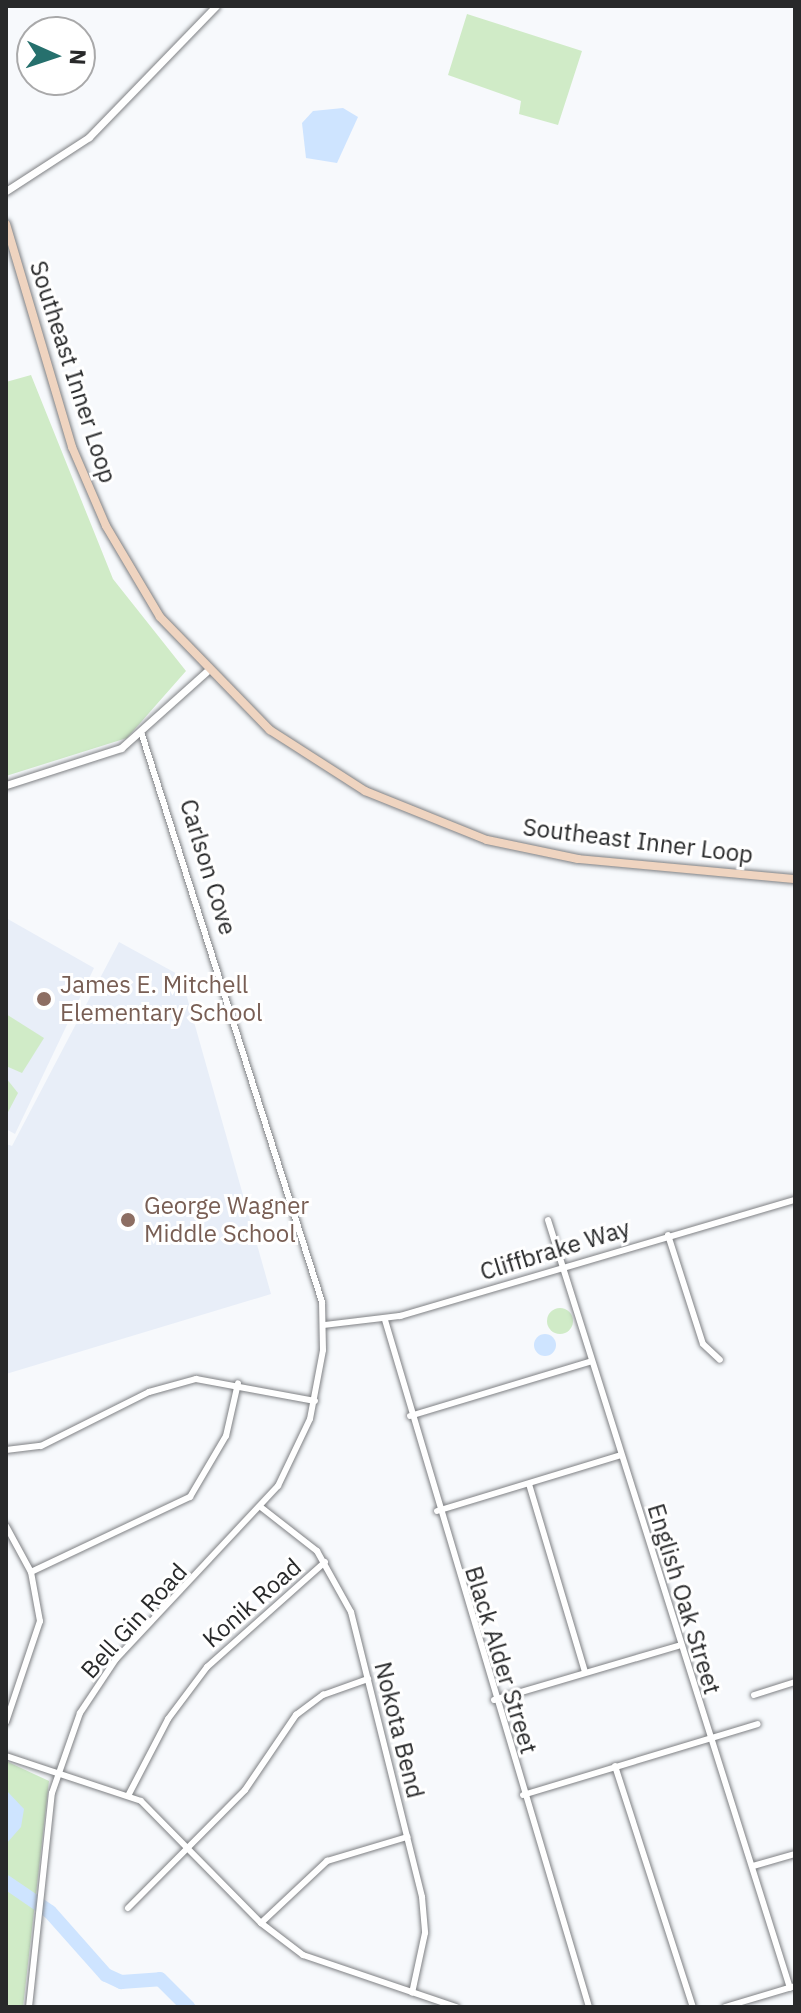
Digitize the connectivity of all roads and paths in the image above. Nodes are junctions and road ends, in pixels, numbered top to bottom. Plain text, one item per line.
1 (216, 6) edge
2 (6, 191) edge
3 (6, 224) edge
4 (206, 672) junction
5 (142, 735) junction
6 (6, 785) edge
7 (795, 879) edge
8 (795, 1200) edge
9 (548, 1220) dead end
10 (668, 1235) junction
11 (563, 1267) junction
12 (316, 1288) joint
13 (385, 1320) junction
14 (324, 1325) junction
15 (720, 1360) dead end
16 (592, 1361) junction
17 (238, 1383) junction
18 (315, 1401) junction
19 (410, 1416) junction
20 (6, 1450) edge
21 (621, 1455) junction
22 (529, 1484) junction
23 (262, 1508) junction
24 (437, 1511) junction
25 (6, 1526) edge
26 (325, 1562) junction
27 (31, 1572) junction
28 (678, 1646) junction
29 (585, 1672) junction
30 (368, 1679) junction
31 (795, 1682) edge
32 (754, 1695) dead end
33 (494, 1700) junction
34 (6, 1722) edge
35 (758, 1724) dead end
36 (708, 1739) junction
37 (6, 1756) edge
38 (615, 1766) junction
39 (57, 1771) junction
40 (129, 1794) junction
41 (523, 1795) junction
42 (407, 1837) junction
43 (189, 1848) junction
44 (795, 1854) edge
45 (753, 1866) junction
46 (128, 1908) dead end
47 (261, 1923) junction
48 (792, 1987) edge
49 (412, 1993) junction
50 (29, 2007) edge
51 (456, 2007) edge
52 (589, 2007) edge
53 (693, 2007) edge
54 (725, 2007) edge

1 - 2 street
3 - 4 main road, Southeast Inner Loop
4 - 5 street
4 - 7 main road, Southeast Inner Loop
5 - 6 street
5 - 12 street, Carlson Cove
8 - 10 street, Cliffbrake Way
9 - 11 street, English Oak Street
10 - 11 street, Cliffbrake Way
10 - 15 street
11 - 13 street, Cliffbrake Way
11 - 16 street, English Oak Street
12 - 14 street, Bell Gin Road
13 - 14 street, Cliffbrake Way
13 - 19 street, Black Alder Street
14 - 18 street, Bell Gin Road
16 - 19 street
16 - 21 street, English Oak Street
17 - 18 street
17 - 20 street
17 - 27 street
18 - 23 street, Bell Gin Road
19 - 24 street, Black Alder Street
21 - 22 street
21 - 28 street, English Oak Street
22 - 24 street
22 - 29 street
23 - 26 street, Nokota Bend
23 - 39 street, Bell Gin Road
24 - 33 street, Black Alder Street
25 - 27 street
26 - 30 street, Nokota Bend
26 - 40 street, Konik Road
27 - 34 street
28 - 29 street
28 - 36 street, English Oak Street
29 - 33 street
30 - 42 street, Nokota Bend
30 - 43 street
31 - 32 street
33 - 41 street, Black Alder Street
35 - 36 street
36 - 38 street
36 - 45 street, English Oak Street
37 - 39 street
38 - 41 street
38 - 53 street
39 - 40 street
39 - 50 street, Bell Gin Road
40 - 43 street
41 - 52 street, Black Alder Street
42 - 47 street
42 - 49 street, Nokota Bend
43 - 46 street
43 - 47 street
44 - 45 street
45 - 48 street, English Oak Street
47 - 49 street
48 - 54 street
49 - 51 street

